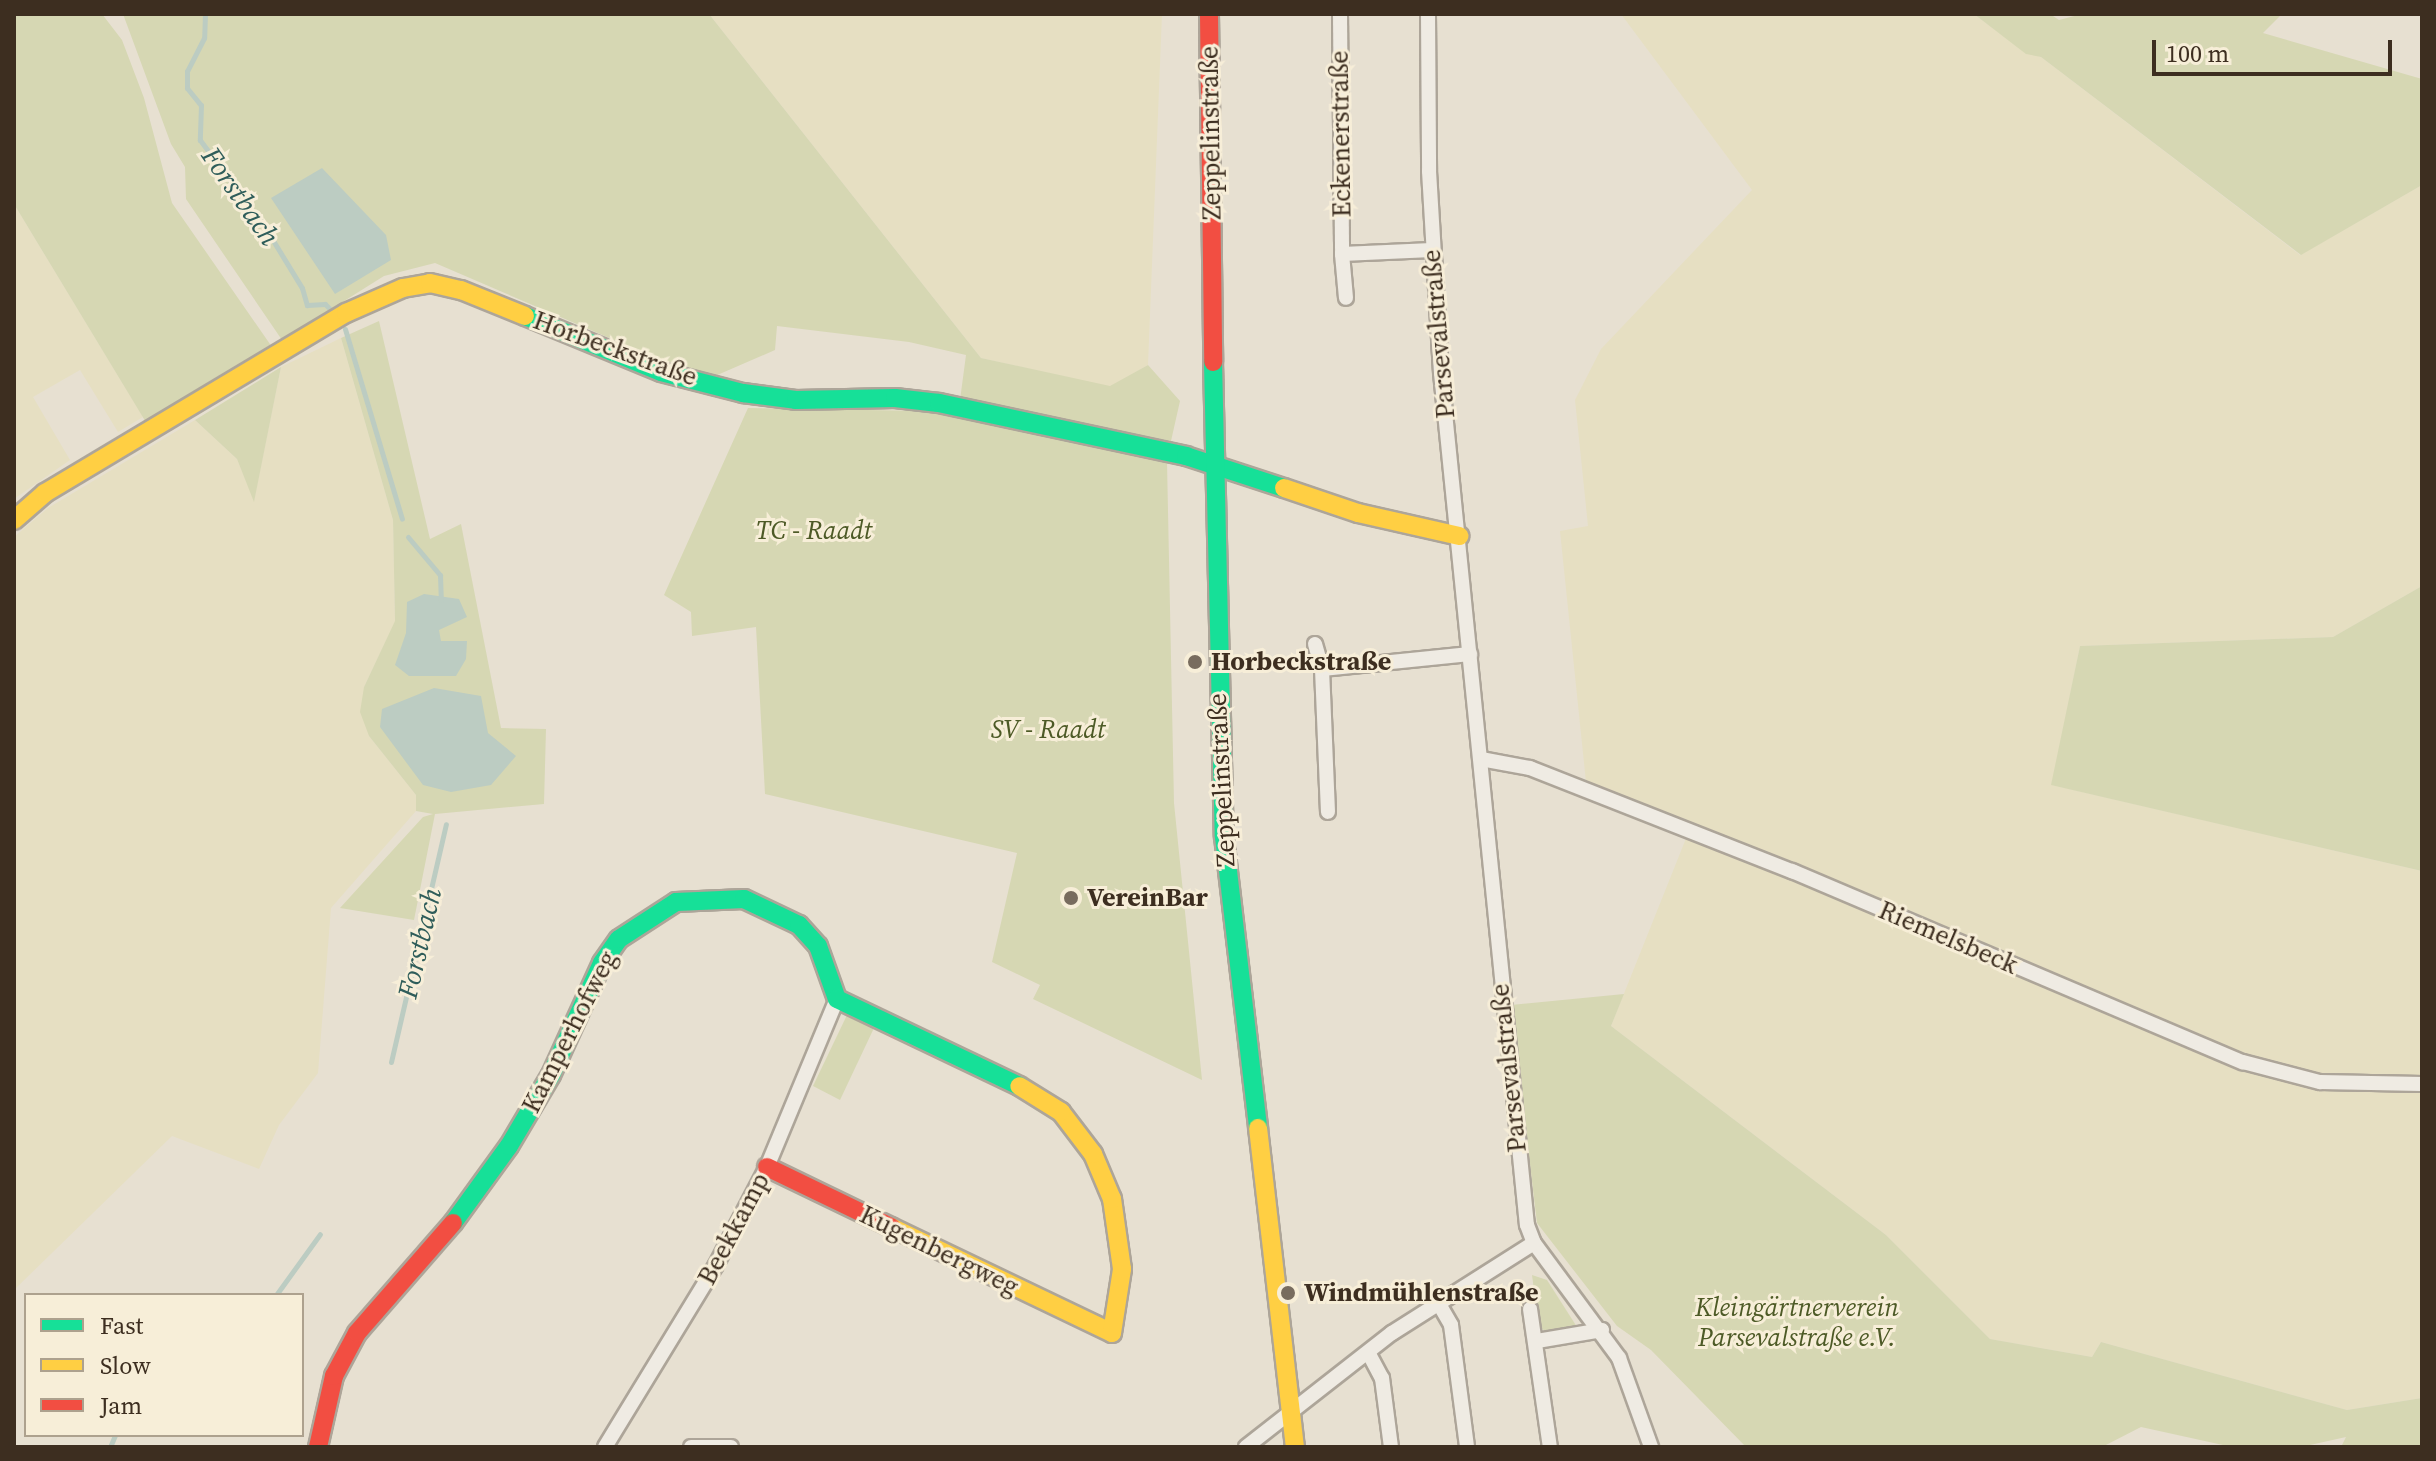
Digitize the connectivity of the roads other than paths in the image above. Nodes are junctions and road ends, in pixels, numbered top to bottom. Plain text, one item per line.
1 (1209, 14) edge
2 (1340, 14) edge
3 (1428, 14) edge
4 (1432, 250) junction
5 (1342, 254) junction
6 (1346, 298) dead end
7 (1213, 463) junction
8 (14, 520) edge
9 (1459, 536) junction
10 (1315, 644) dead end
11 (1470, 654) junction
12 (1322, 669) junction
13 (1481, 759) junction
14 (1328, 812) dead end
15 (837, 999) junction
16 (2422, 1084) edge
17 (767, 1167) junction
18 (1534, 1243) junction
19 (1439, 1304) junction
20 (1530, 1309) dead end
21 (1602, 1330) junction
22 (1537, 1341) junction
23 (1369, 1354) junction
24 (1290, 1411) junction
25 (318, 1447) edge
26 (605, 1447) edge
27 (691, 1447) edge
28 (731, 1447) edge
29 (1246, 1447) edge
30 (1295, 1447) edge
31 (1391, 1447) edge
32 (1467, 1447) edge
33 (1550, 1447) edge
34 (1651, 1447) edge

1 - 7 street, Zeppelinstraße
2 - 5 street, Eckenerstraße
3 - 4 street, Parsevalstraße
4 - 5 street, Eckenerstraße
4 - 9 street, Parsevalstraße
5 - 6 street, Eckenerstraße
7 - 8 street, Horbeckstraße
7 - 9 street, Horbeckstraße
7 - 24 street, Zeppelinstraße
9 - 11 street, Parsevalstraße
10 - 12 street
11 - 12 street
11 - 13 street, Parsevalstraße
12 - 14 street
13 - 16 street, Riemelsbeck
13 - 18 street, Parsevalstraße
15 - 17 street, Beekkamp
15 - 17 street, Kugenbergweg
15 - 25 street, Kamperhofweg
17 - 26 street, Beekkamp
18 - 19 street
18 - 21 street, Parsevalstraße
19 - 23 street
19 - 32 street
20 - 22 street
21 - 22 street
21 - 34 street, Parsevalstraße
22 - 33 street
23 - 24 street
23 - 31 street
24 - 29 street
24 - 30 street, Zeppelinstraße
27 - 28 street

